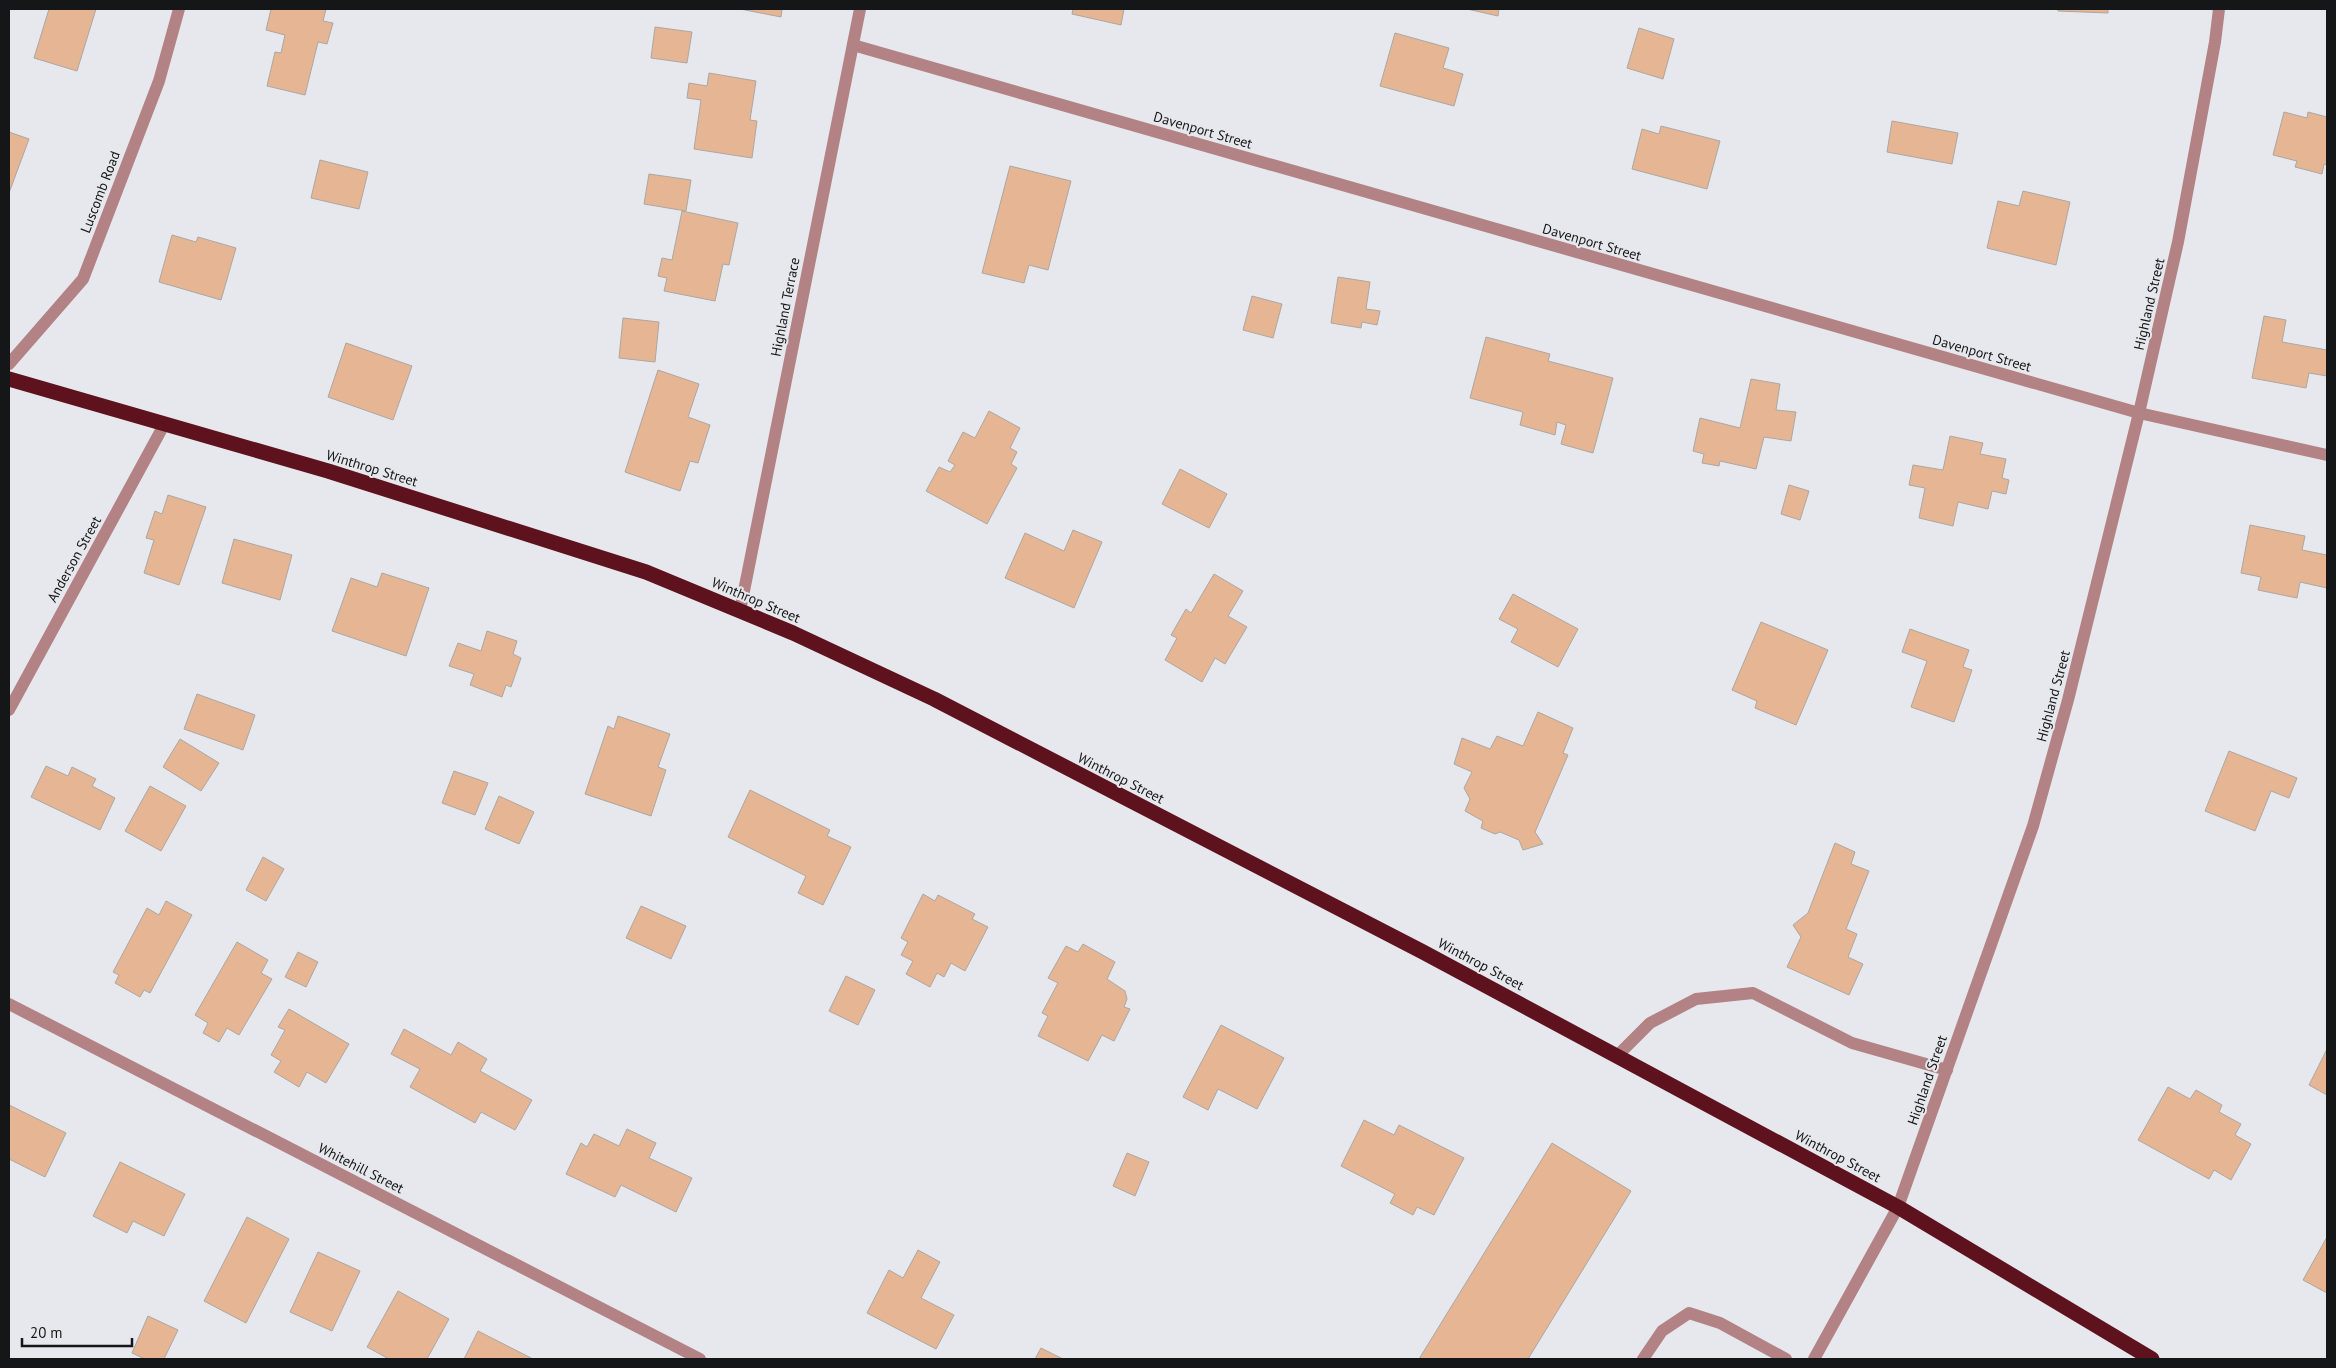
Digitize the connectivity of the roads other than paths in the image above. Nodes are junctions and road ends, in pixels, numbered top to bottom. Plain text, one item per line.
1 (179, 9) edge
2 (860, 9) edge
3 (2218, 9) edge
4 (852, 45) junction
5 (9, 364) edge
6 (9, 379) edge
7 (2139, 413) junction
8 (165, 423) junction
9 (2327, 454) edge
10 (740, 611) junction
11 (9, 710) edge
12 (9, 1004) edge
13 (1617, 1056) junction
14 (1947, 1070) junction
15 (1898, 1207) junction
16 (700, 1359) edge
17 (1643, 1359) edge
18 (1786, 1359) edge
19 (1814, 1359) edge
20 (2152, 1359) edge

1 - 5 street, Luscomb Road
2 - 4 street, Highland Terrace
3 - 7 street, Highland Street
4 - 7 street, Davenport Street
4 - 10 street, Highland Terrace
6 - 8 highway, Winthrop Street
7 - 9 street, Davenport Street
7 - 14 street, Highland Street
8 - 10 highway, Winthrop Street
8 - 11 street, Anderson Street
10 - 13 highway, Winthrop Street
12 - 16 street, Whitehill Street
13 - 14 street
13 - 15 highway, Winthrop Street
14 - 15 street, Highland Street
15 - 19 street, Highland Street
15 - 20 highway, Winthrop Street
17 - 18 street

